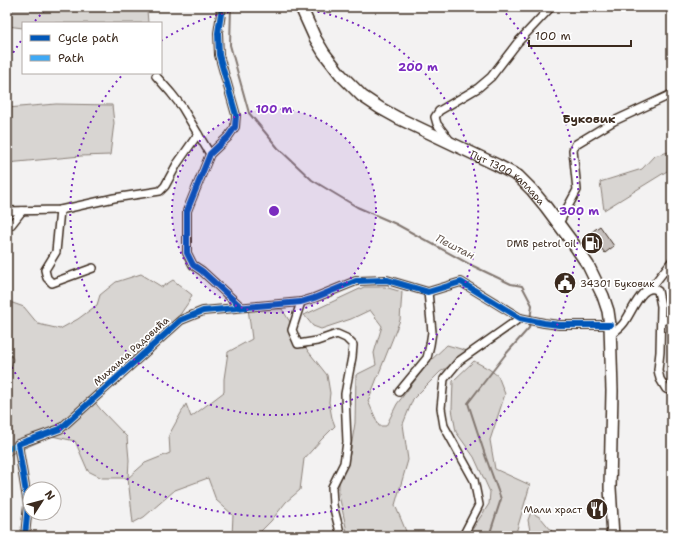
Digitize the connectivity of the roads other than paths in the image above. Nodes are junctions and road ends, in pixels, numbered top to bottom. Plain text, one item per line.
1 (222, 7) edge
2 (301, 7) edge
3 (551, 7) edge
4 (156, 76) dead end
5 (672, 94) edge
6 (198, 134) junction
7 (454, 145) junction
8 (210, 154) junction
9 (60, 210) junction
10 (7, 211) edge
11 (22, 211) junction
12 (559, 223) junction
13 (10, 225) dead end
14 (672, 261) edge
15 (93, 268) dead end
16 (651, 288) junction
17 (428, 292) junction
18 (301, 302) junction
19 (241, 307) junction
20 (520, 318) junction
21 (672, 318) edge
22 (661, 321) junction
23 (610, 330) junction
24 (672, 391) edge
25 (399, 392) dead end
26 (25, 536) edge
27 (341, 536) edge
28 (463, 536) edge
29 (613, 536) edge

1 - 8 street
2 - 7 main road, Пут 1300 каплара
3 - 7 street
4 - 6 street
5 - 12 street
6 - 8 street
6 - 9 street
7 - 12 main road, Пут 1300 каплара
8 - 19 street
9 - 11 street
9 - 15 street
10 - 11 street
11 - 13 street
12 - 23 main road, Пут 1300 каплара
14 - 16 street
16 - 22 street
16 - 23 street
17 - 18 street, Михаила Радовића
17 - 20 street
17 - 25 street
18 - 19 street, Михаила Радовића
18 - 27 street
19 - 26 street, Михаила Радовића
20 - 23 street
20 - 28 street
21 - 22 street
22 - 24 street
23 - 29 main road, Пут 1300 каплара

